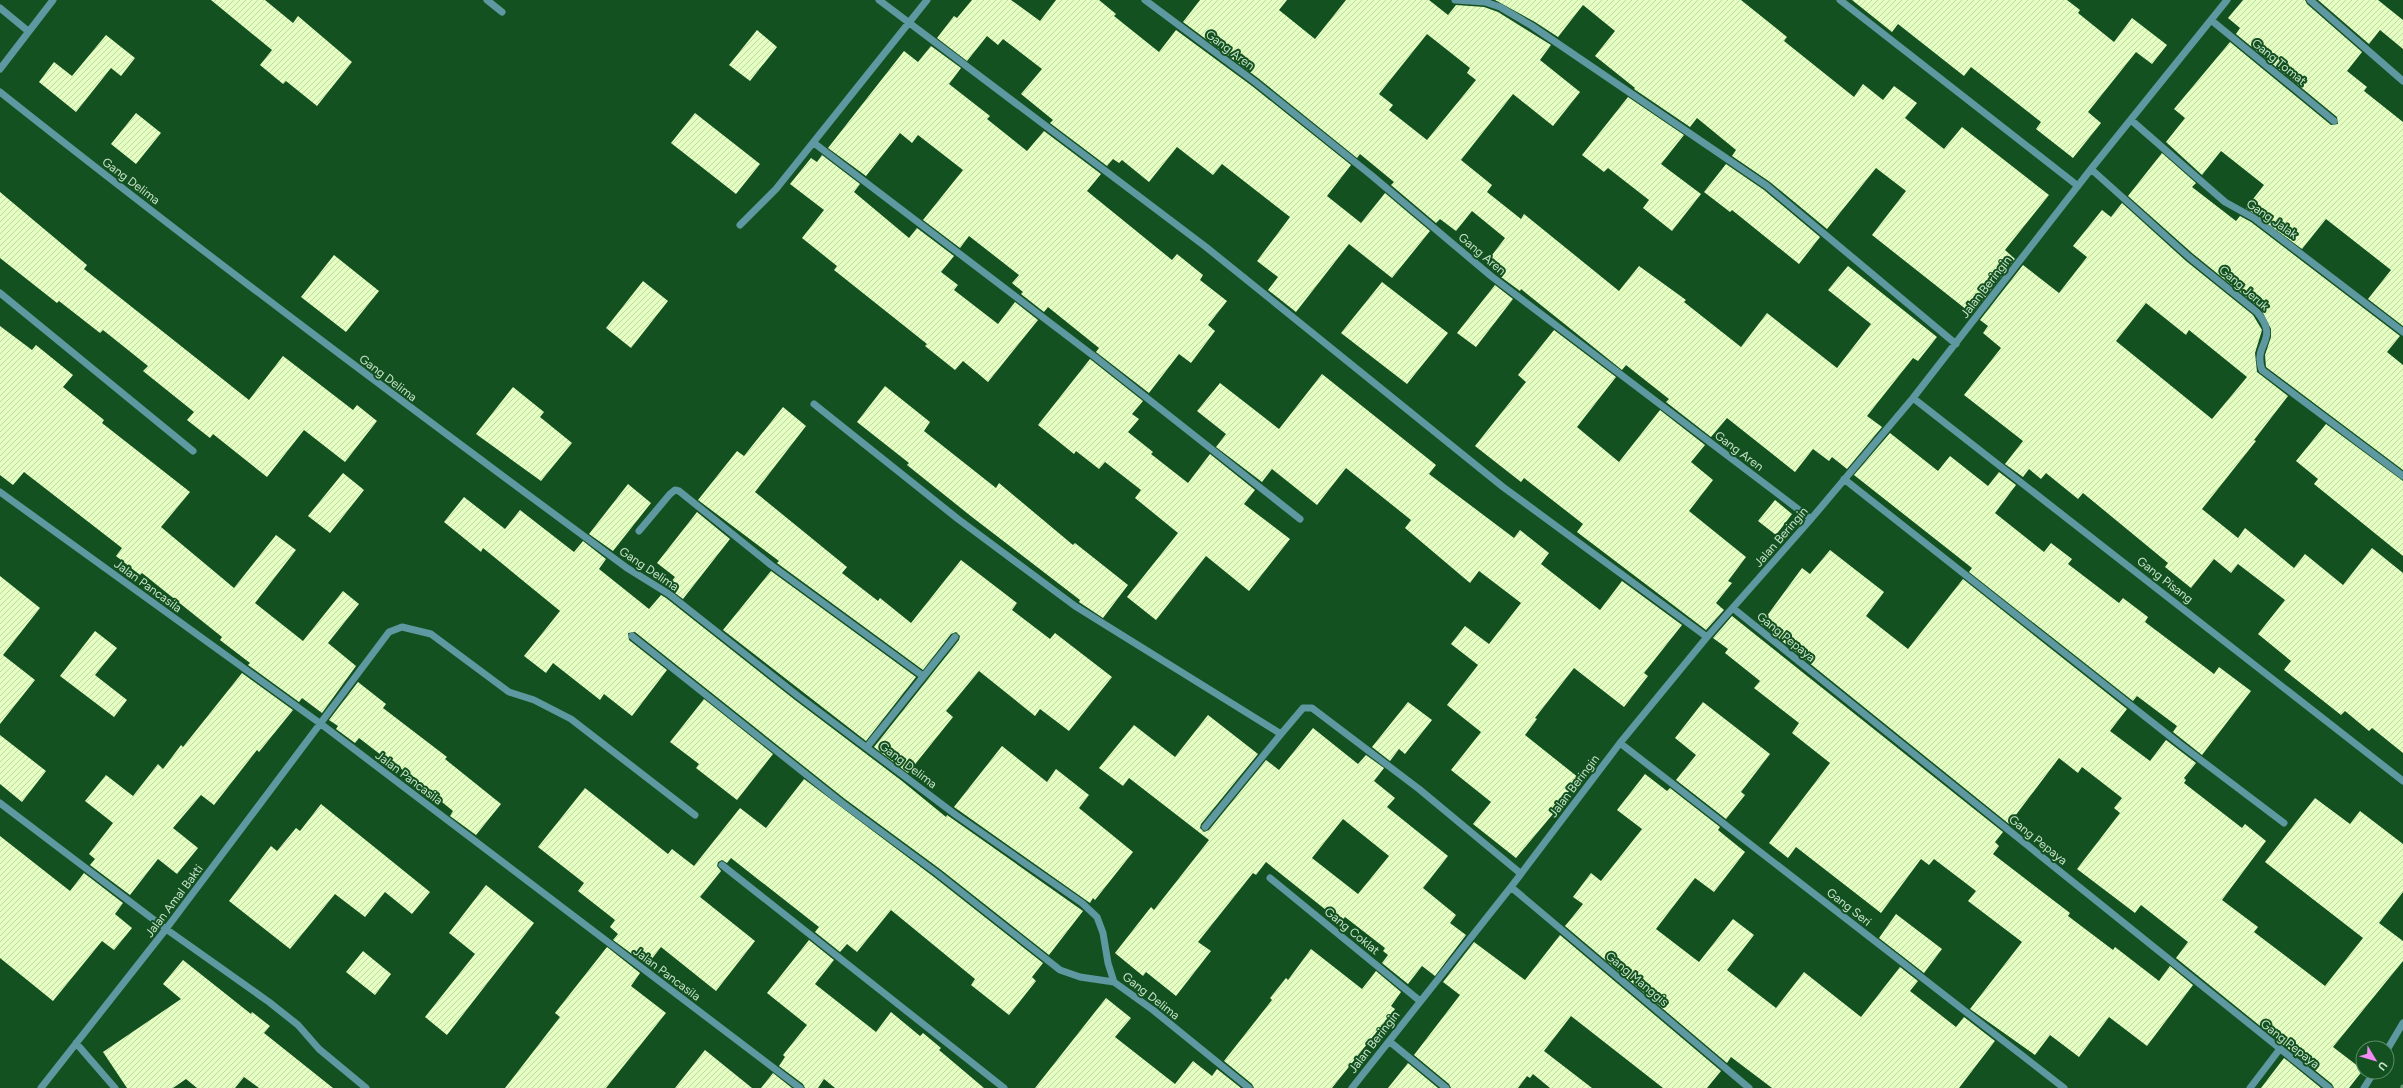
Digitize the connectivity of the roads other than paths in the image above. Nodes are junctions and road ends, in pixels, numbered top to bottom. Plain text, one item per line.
1 (53, 0) edge
2 (487, 0) edge
3 (879, 0) edge
4 (927, 0) edge
5 (1145, 0) edge
6 (1455, 0) edge
7 (1840, 0) edge
8 (2227, 0) edge
9 (2310, 0) edge
10 (0, 8) edge
11 (502, 12) dead end
12 (2211, 20) junction
13 (909, 24) junction
14 (28, 31) junction
15 (0, 69) edge
16 (2403, 82) edge
17 (0, 92) edge
18 (2131, 120) junction
19 (2334, 121) dead end
20 (814, 143) junction
21 (2091, 169) junction
22 (2078, 186) junction
23 (740, 225) dead end
24 (0, 293) edge
25 (2403, 332) edge
26 (1956, 344) junction
27 (1913, 398) junction
28 (814, 404) dead end
29 (193, 451) dead end
30 (2403, 476) edge
31 (1844, 479) junction
32 (0, 492) edge
33 (1300, 519) dead end
34 (1811, 519) junction
35 (639, 531) dead end
36 (1734, 609) junction
37 (632, 636) dead end
38 (955, 637) dead end
39 (1707, 638) junction
40 (923, 676) junction
41 (321, 724) junction
42 (1281, 734) junction
43 (1620, 743) junction
44 (867, 747) junction
45 (2403, 781) edge
46 (0, 803) edge
47 (695, 815) dead end
48 (2284, 823) dead end
49 (1205, 827) dead end
50 (722, 865) dead end
51 (1520, 873) junction
52 (1270, 878) dead end
53 (1511, 886) junction
54 (166, 929) junction
55 (1114, 982) junction
56 (1420, 1001) junction
57 (2403, 1023) edge
58 (2393, 1040) edge
59 (1389, 1041) junction
60 (76, 1043) junction
61 (2279, 1050) junction
62 (41, 1088) edge
63 (115, 1088) edge
64 (366, 1088) edge
65 (800, 1088) edge
66 (1004, 1088) edge
67 (1249, 1088) edge
68 (1352, 1088) edge
69 (1446, 1088) edge
70 (1749, 1088) edge
71 (2064, 1088) edge
72 (2250, 1088) edge
73 (2328, 1088) edge

1 - 14 street
2 - 11 street
3 - 13 street
4 - 13 street
5 - 34 street, Gang Aren
6 - 26 street
7 - 22 street
8 - 12 street, Jalan Beringin
9 - 16 street
10 - 14 street
12 - 18 street, Jalan Beringin
12 - 19 street, Gang Tomat
13 - 20 street
13 - 39 street
14 - 15 street
17 - 44 street, Gang Delima
18 - 21 street, Jalan Beringin
18 - 25 street, Gang Jalak
20 - 23 street
20 - 33 street
21 - 22 street, Jalan Beringin
21 - 30 street, Gang Jeruk
22 - 26 street, Jalan Beringin
24 - 29 street
26 - 27 street, Jalan Beringin
27 - 31 street, Jalan Beringin
27 - 45 street, Gang Pisang
28 - 42 street
31 - 34 street, Jalan Beringin
31 - 48 street
32 - 41 street, Jalan Pancasila
34 - 36 street, Jalan Beringin
35 - 40 street
36 - 39 street, Jalan Beringin
36 - 61 street, Gang Pepaya
37 - 55 street
38 - 40 street
39 - 43 street, Jalan Beringin
40 - 44 street
41 - 47 street, Jalan Amal Bakti
41 - 54 street, Jalan Amal Bakti
41 - 65 street, Jalan Pancasila
42 - 49 street
42 - 51 street
43 - 51 street, Jalan Beringin
43 - 71 street, Gang Seri
44 - 55 street, Gang Delima
46 - 54 street
50 - 66 street
51 - 53 street, Jalan Beringin
52 - 56 street, Gang Coklat
53 - 56 street, Jalan Beringin
53 - 70 street, Gang Manggis
54 - 60 street, Jalan Amal Bakti
54 - 64 street
55 - 67 street, Gang Delima
56 - 59 street, Jalan Beringin
57 - 58 street
59 - 68 street, Jalan Beringin
59 - 69 street
60 - 62 street, Jalan Amal Bakti
60 - 63 street
61 - 72 street
61 - 73 street, Gang Pepaya

